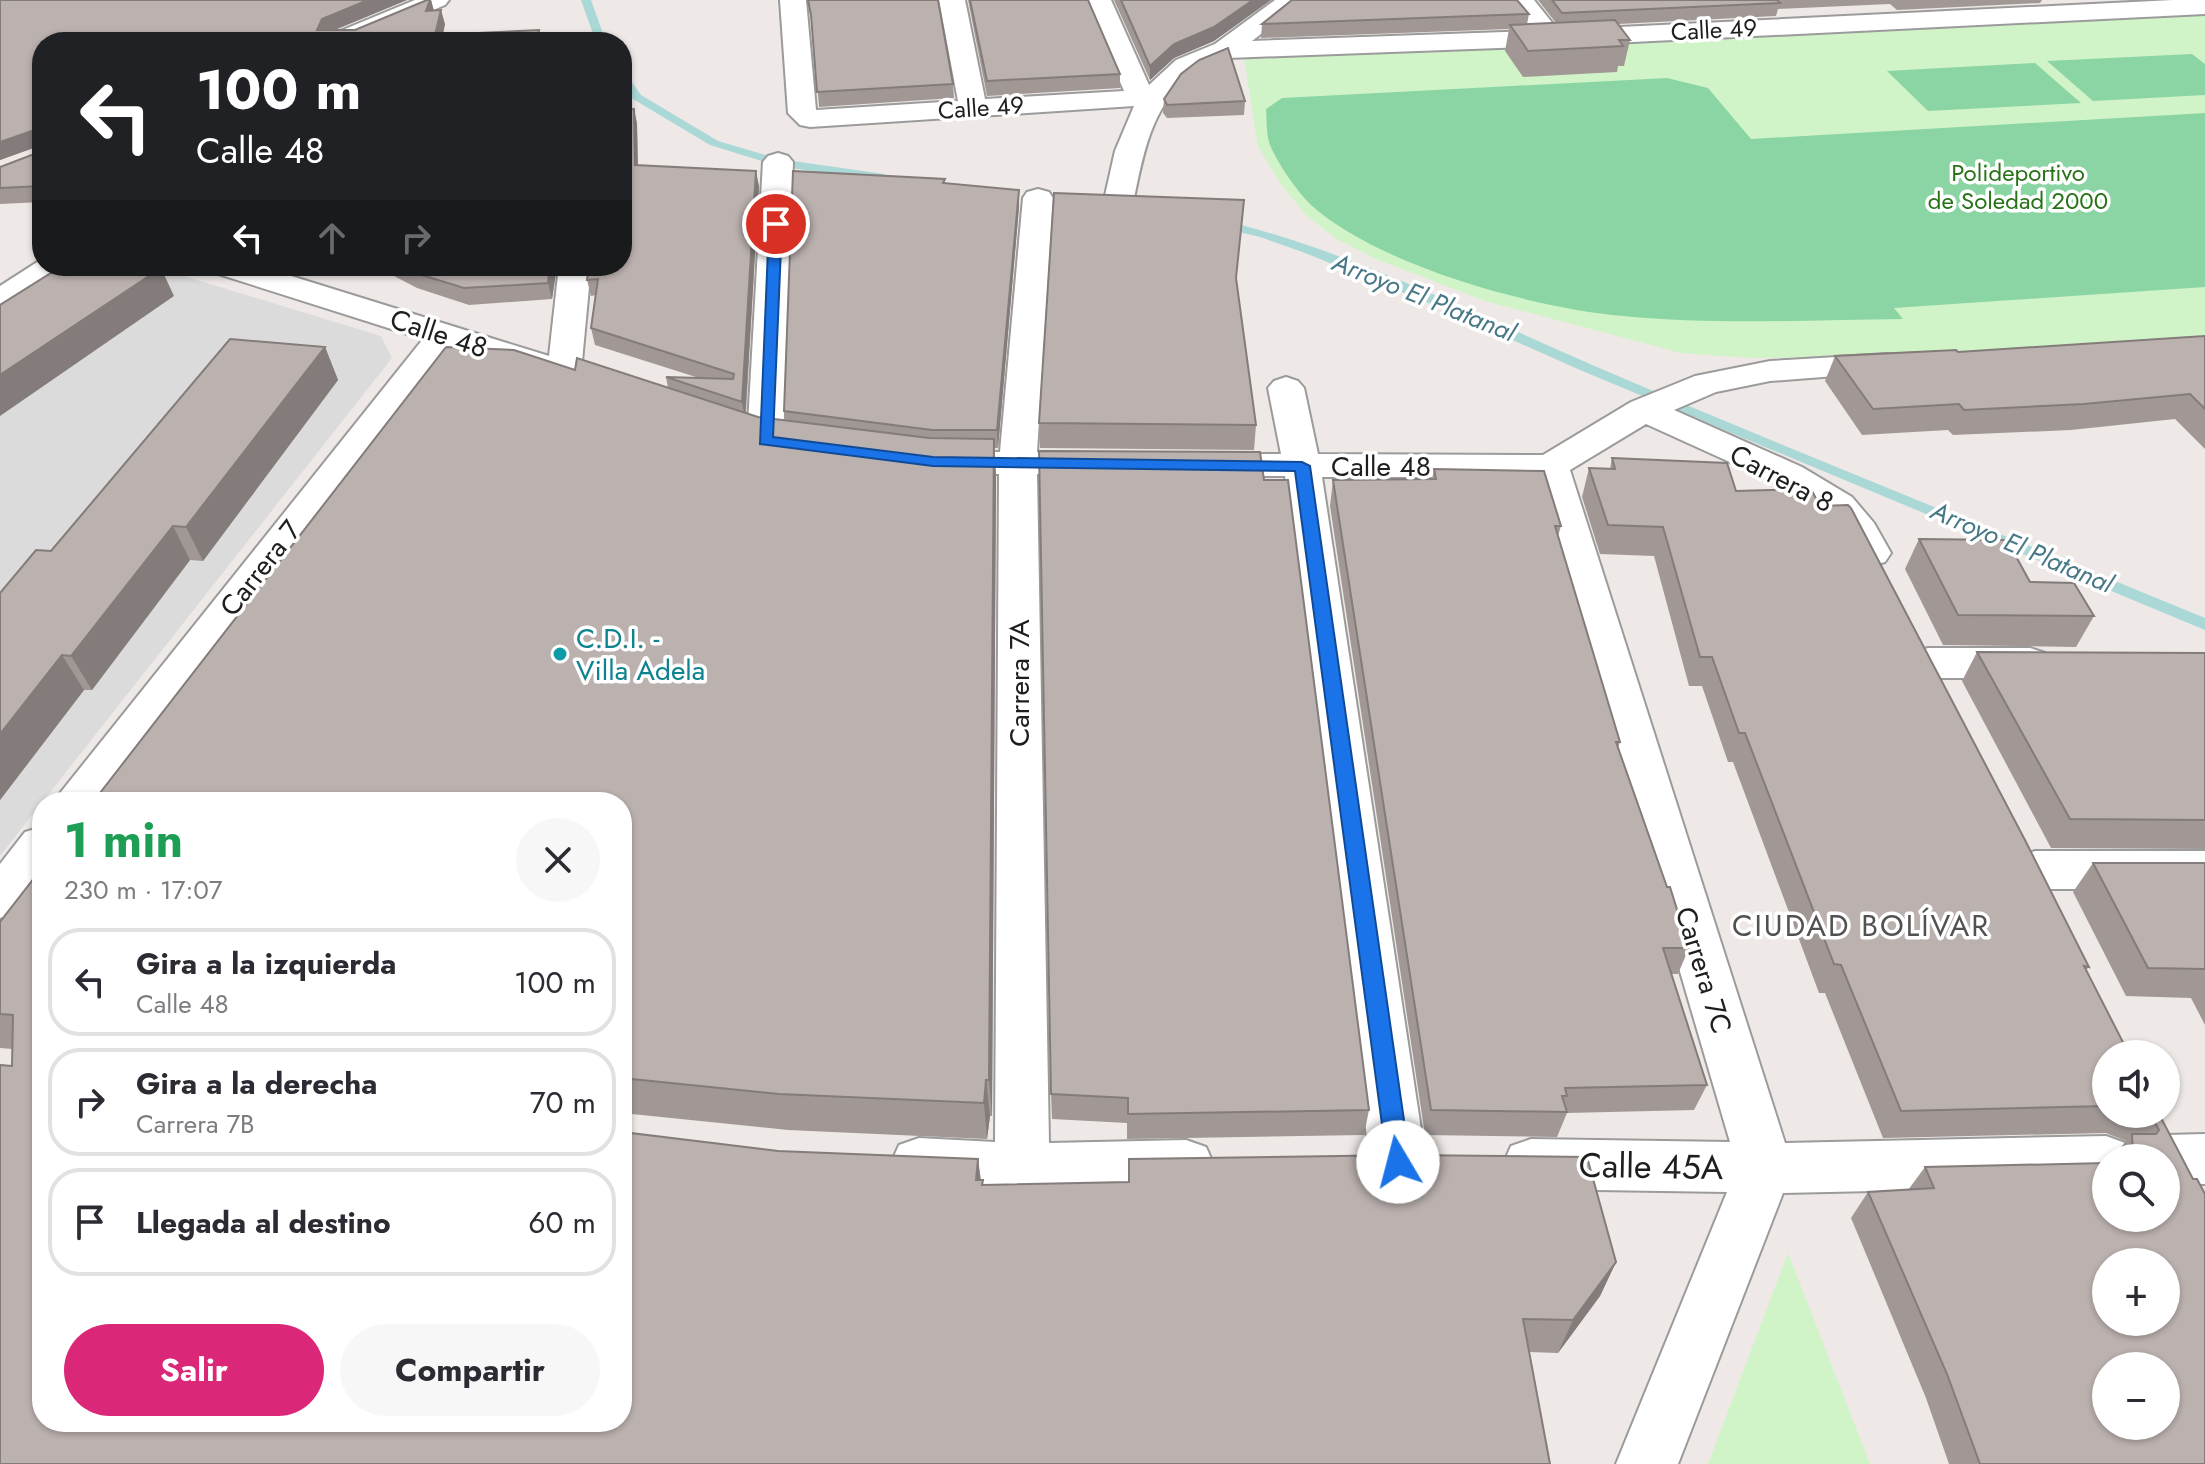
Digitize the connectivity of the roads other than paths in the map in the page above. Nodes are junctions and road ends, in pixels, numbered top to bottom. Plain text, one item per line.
1 (436, 0) edge
2 (793, 0) edge
3 (952, 0) edge
4 (1098, 0) edge
5 (1249, 0) edge
6 (1291, 0) edge
7 (1521, 0) edge
8 (1870, 0) edge
9 (2064, 6) edge
10 (2205, 6) edge
11 (1690, 10) edge
12 (1892, 21) junction
13 (1262, 23) junction
14 (1708, 30) junction
15 (361, 32) edge
16 (1551, 38) junction
17 (1224, 50) junction
18 (1146, 97) junction
19 (973, 109) junction
20 (778, 162) dead end
21 (1038, 198) dead end
22 (1117, 209) edge
23 (37, 276) edge
24 (258, 276) edge
25 (575, 276) edge
26 (0, 300) edge
27 (444, 334) junction
28 (1926, 362) edge
29 (1286, 388) dead end
30 (1644, 410) junction
31 (766, 439) edge
32 (903, 458) edge
33 (1018, 463) junction
34 (1129, 464) edge
35 (1176, 465) edge
36 (1302, 466) junction
37 (1550, 466) junction
38 (1887, 584) edge
39 (1908, 623) edge
40 (1928, 663) junction
41 (2072, 664) edge
42 (1949, 704) edge
43 (84, 792) edge
44 (2014, 828) edge
45 (32, 858) edge
46 (2035, 870) junction
47 (2205, 870) edge
48 (0, 899) edge
49 (2056, 912) edge
50 (2180, 1156) edge
51 (866, 1161) edge
52 (2092, 1161) edge
53 (1242, 1164) edge
54 (1022, 1168) junction
55 (1765, 1168) junction
56 (2205, 1208) edge
57 (1647, 1464) edge

1 - 15 street
2 - 19 street, Calle 49
3 - 19 street
4 - 18 street
5 - 13 street
6 - 13 street
7 - 16 street
8 - 12 street
9 - 10 street, Calle 49
9 - 12 street, Calle 49
11 - 14 street
12 - 14 street, Calle 49
13 - 17 street
14 - 16 street, Calle 49
16 - 17 street, Calle 49
17 - 18 street
18 - 19 street, Calle 49
18 - 22 street
20 - 31 street
21 - 33 street, Carrera 7A
23 - 26 street
24 - 27 street, Calle 48
25 - 27 street, Calle 48
27 - 43 street, Carrera 7
28 - 30 street
29 - 36 street
30 - 37 street
30 - 38 street, Carrera 8
32 - 33 street
33 - 34 street
33 - 54 street, Carrera 7A
35 - 36 street, Calle 48
36 - 37 street, Calle 48
36 - 55 street, Calle 45A
37 - 55 street, Carrera 7C
39 - 40 street
40 - 41 street
40 - 42 street
44 - 46 street
45 - 48 street
46 - 47 street
46 - 49 street
50 - 56 street
51 - 54 street
52 - 55 street, Calle 45A
53 - 54 street
55 - 57 street

